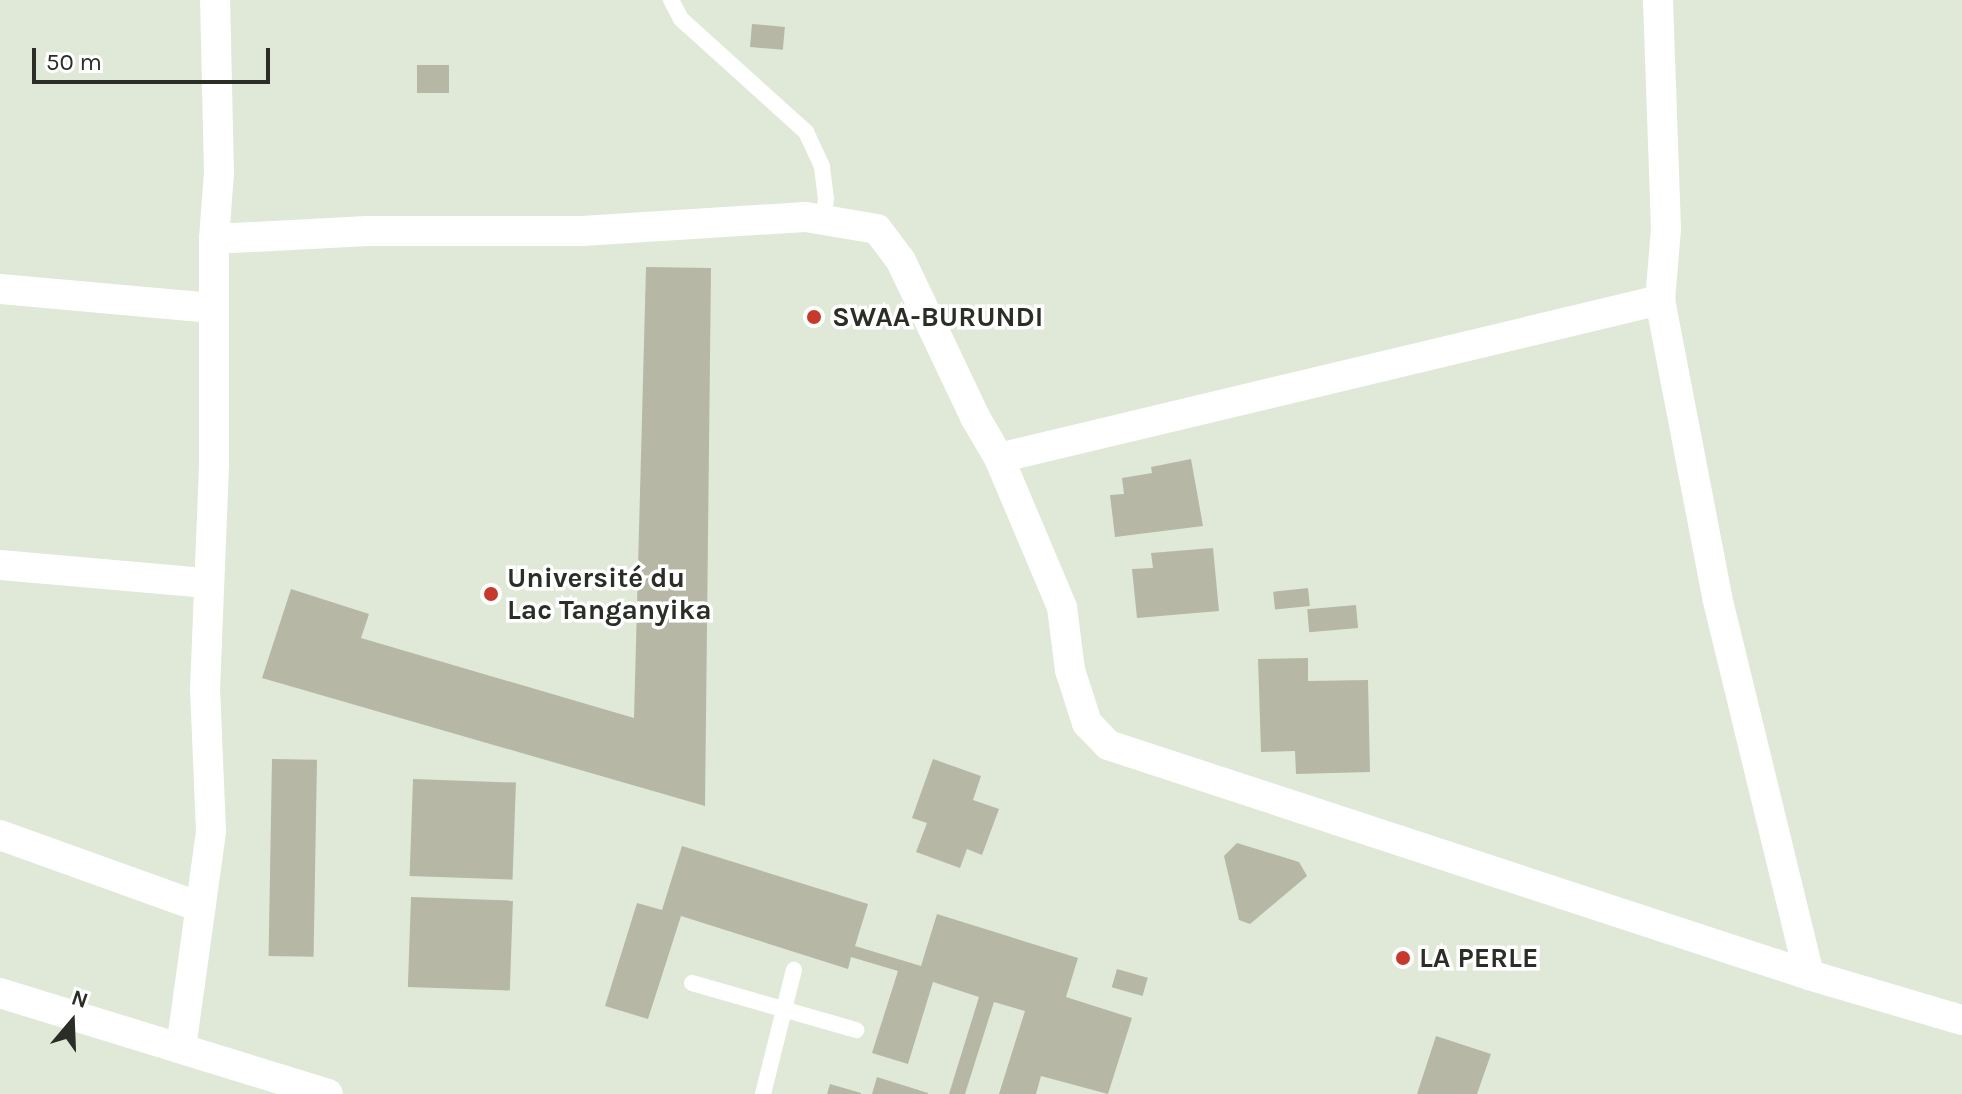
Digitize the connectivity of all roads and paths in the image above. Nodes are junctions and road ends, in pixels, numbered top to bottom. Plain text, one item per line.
1 (215, 0) edge
2 (671, 0) edge
3 (1658, 0) edge
4 (824, 218) junction
5 (214, 239) junction
6 (0, 289) edge
7 (1660, 300) junction
8 (212, 308) junction
9 (999, 458) junction
10 (0, 565) edge
11 (207, 583) junction
12 (0, 835) edge
13 (200, 907) junction
14 (794, 970) dead end
15 (1809, 975) junction
16 (692, 983) dead end
17 (0, 993) edge
18 (785, 1012) junction
19 (1962, 1020) edge
20 (856, 1030) dead end
21 (181, 1048) junction
22 (325, 1093) edge
23 (763, 1094) edge

1 - 5 street
2 - 4 lane
3 - 7 street
4 - 5 street
4 - 9 street
5 - 8 street
6 - 8 street
7 - 9 street
7 - 15 street
8 - 11 street
9 - 15 street
10 - 11 street
11 - 13 street
12 - 13 street
13 - 21 street
14 - 18 lane
15 - 19 street
16 - 18 lane
17 - 21 street
18 - 20 lane
18 - 23 lane
21 - 22 street

